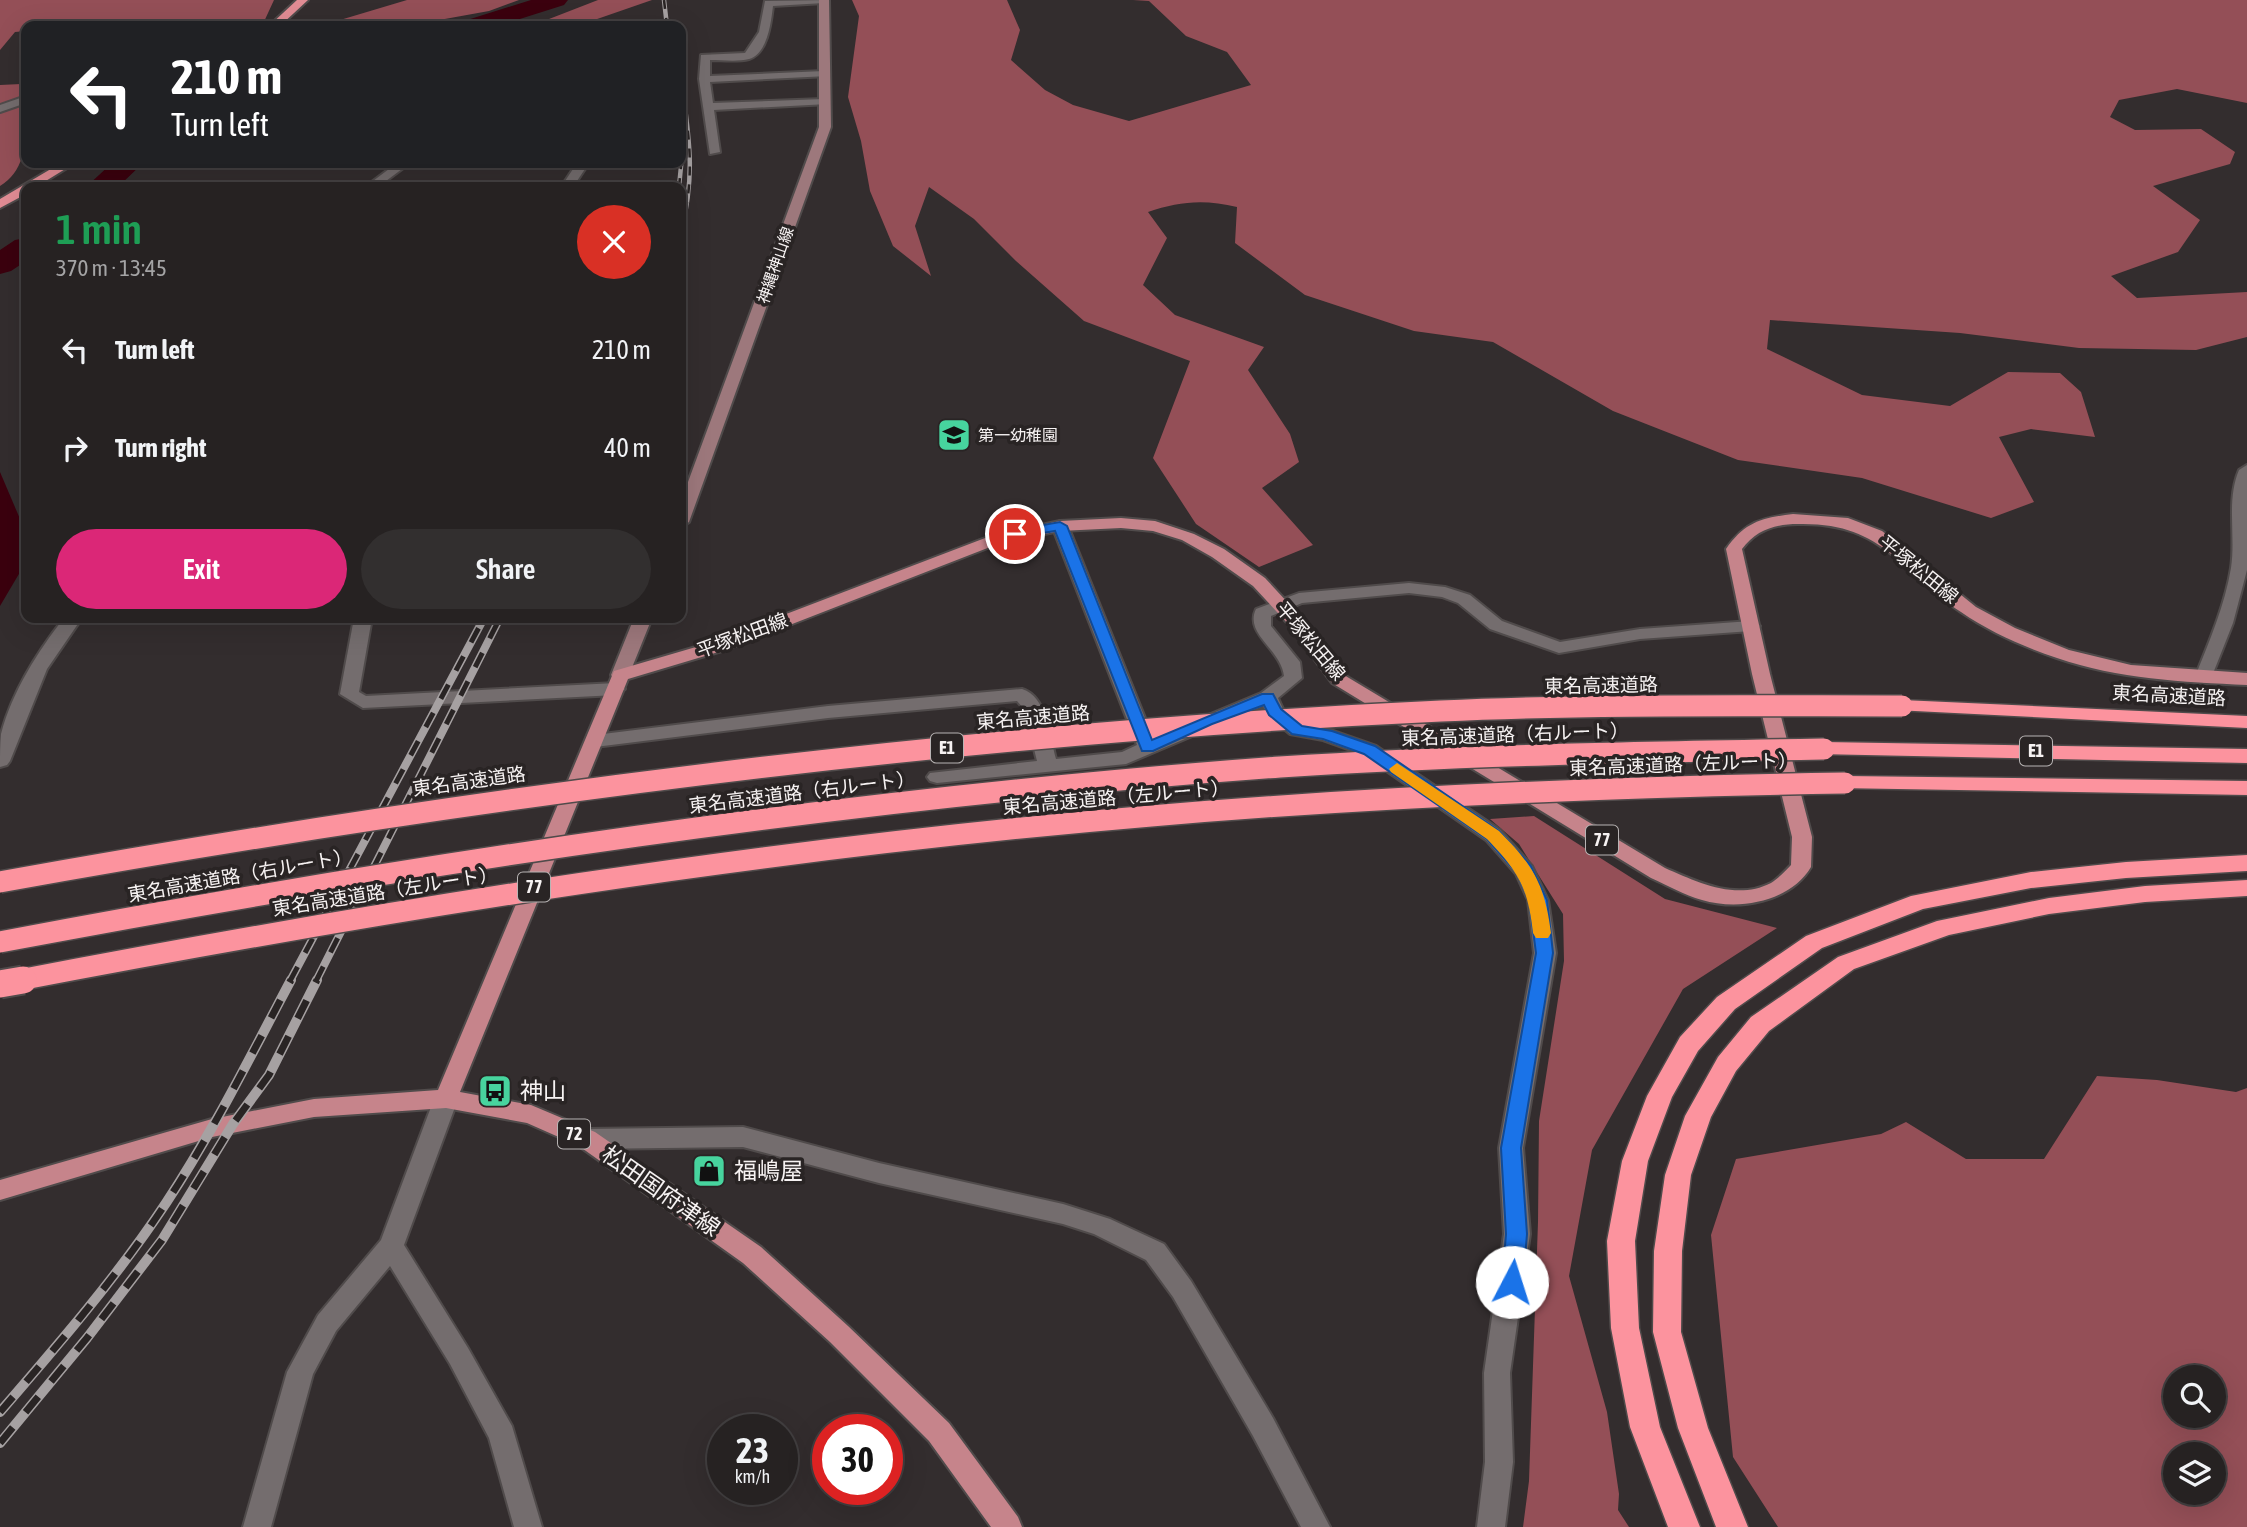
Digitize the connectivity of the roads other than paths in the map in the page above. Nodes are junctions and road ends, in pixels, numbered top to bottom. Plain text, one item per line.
1 (303, 0) edge
2 (824, 0) edge
3 (280, 21) edge
4 (824, 74) junction
5 (704, 79) junction
6 (21, 101) edge
7 (824, 102) junction
8 (709, 107) junction
9 (0, 109) edge
10 (714, 152) dead end
11 (61, 168) edge
12 (397, 168) edge
13 (37, 182) edge
14 (379, 182) edge
15 (21, 192) edge
16 (0, 204) edge
17 (2247, 470) edge
18 (686, 508) edge
19 (1060, 526) junction
20 (1281, 605) junction
21 (57, 623) edge
22 (69, 623) edge
23 (362, 623) edge
24 (641, 623) edge
25 (1751, 626) junction
26 (51, 644) junction
27 (2204, 677) junction
28 (2247, 679) edge
29 (618, 682) junction
30 (1268, 698) junction
31 (2247, 709) edge
32 (2031, 711) junction
33 (2247, 722) edge
34 (595, 741) junction
35 (1147, 748) junction
36 (2247, 756) edge
37 (0, 761) edge
38 (1048, 766) junction
39 (937, 777) dead end
40 (1998, 783) junction
41 (2247, 788) edge
42 (2247, 802) edge
43 (2247, 863) edge
44 (0, 882) edge
45 (2247, 888) edge
46 (0, 942) edge
47 (0, 984) edge
48 (446, 1098) junction
49 (587, 1139) junction
50 (0, 1190) edge
51 (391, 1246) junction
52 (257, 1527) edge
53 (527, 1527) edge
54 (1008, 1527) edge
55 (1316, 1527) edge
56 (1491, 1527) edge
57 (1684, 1527) edge
58 (1732, 1527) edge

1 - 3 highway
2 - 4 main road, 神縄神山線
2 - 5 street
4 - 5 street
4 - 7 main road, 神縄神山線
5 - 8 street
6 - 9 street
7 - 8 street
7 - 18 main road, 神縄神山線
8 - 10 street
11 - 13 highway
12 - 14 street
15 - 16 highway
17 - 27 street
19 - 20 main road, 平塚松田線 / 77
19 - 29 main road, 平塚松田線 / 77
19 - 35 street
20 - 25 street
20 - 25 main road, 平塚松田線 / 77
20 - 30 street
21 - 26 street
22 - 26 street
23 - 29 street
24 - 29 main road
25 - 27 main road, 平塚松田線 / 77
26 - 37 street
27 - 28 main road, 平塚松田線 / 77
29 - 34 main road, 77
30 - 35 street
30 - 56 street
31 - 32 highway
32 - 33 highway, 東名高速道路 / E1
32 - 44 highway, 東名高速道路 / E1, bridge
34 - 38 street
34 - 48 main road, 77
35 - 38 street
36 - 46 highway, 東名高速道路（右ルート） / E1, bridge
38 - 39 street
40 - 41 highway, 東名高速道路（左ルート） / E1
40 - 42 highway
40 - 47 highway, 東名高速道路（左ルート） / E1, bridge
43 - 57 highway
45 - 58 highway
48 - 49 main road, 松田国府津線 / 72
48 - 50 main road, 松田国府津線 / 72
48 - 51 street
49 - 54 main road, 松田国府津線 / 72
49 - 55 street
51 - 52 street
51 - 53 street

